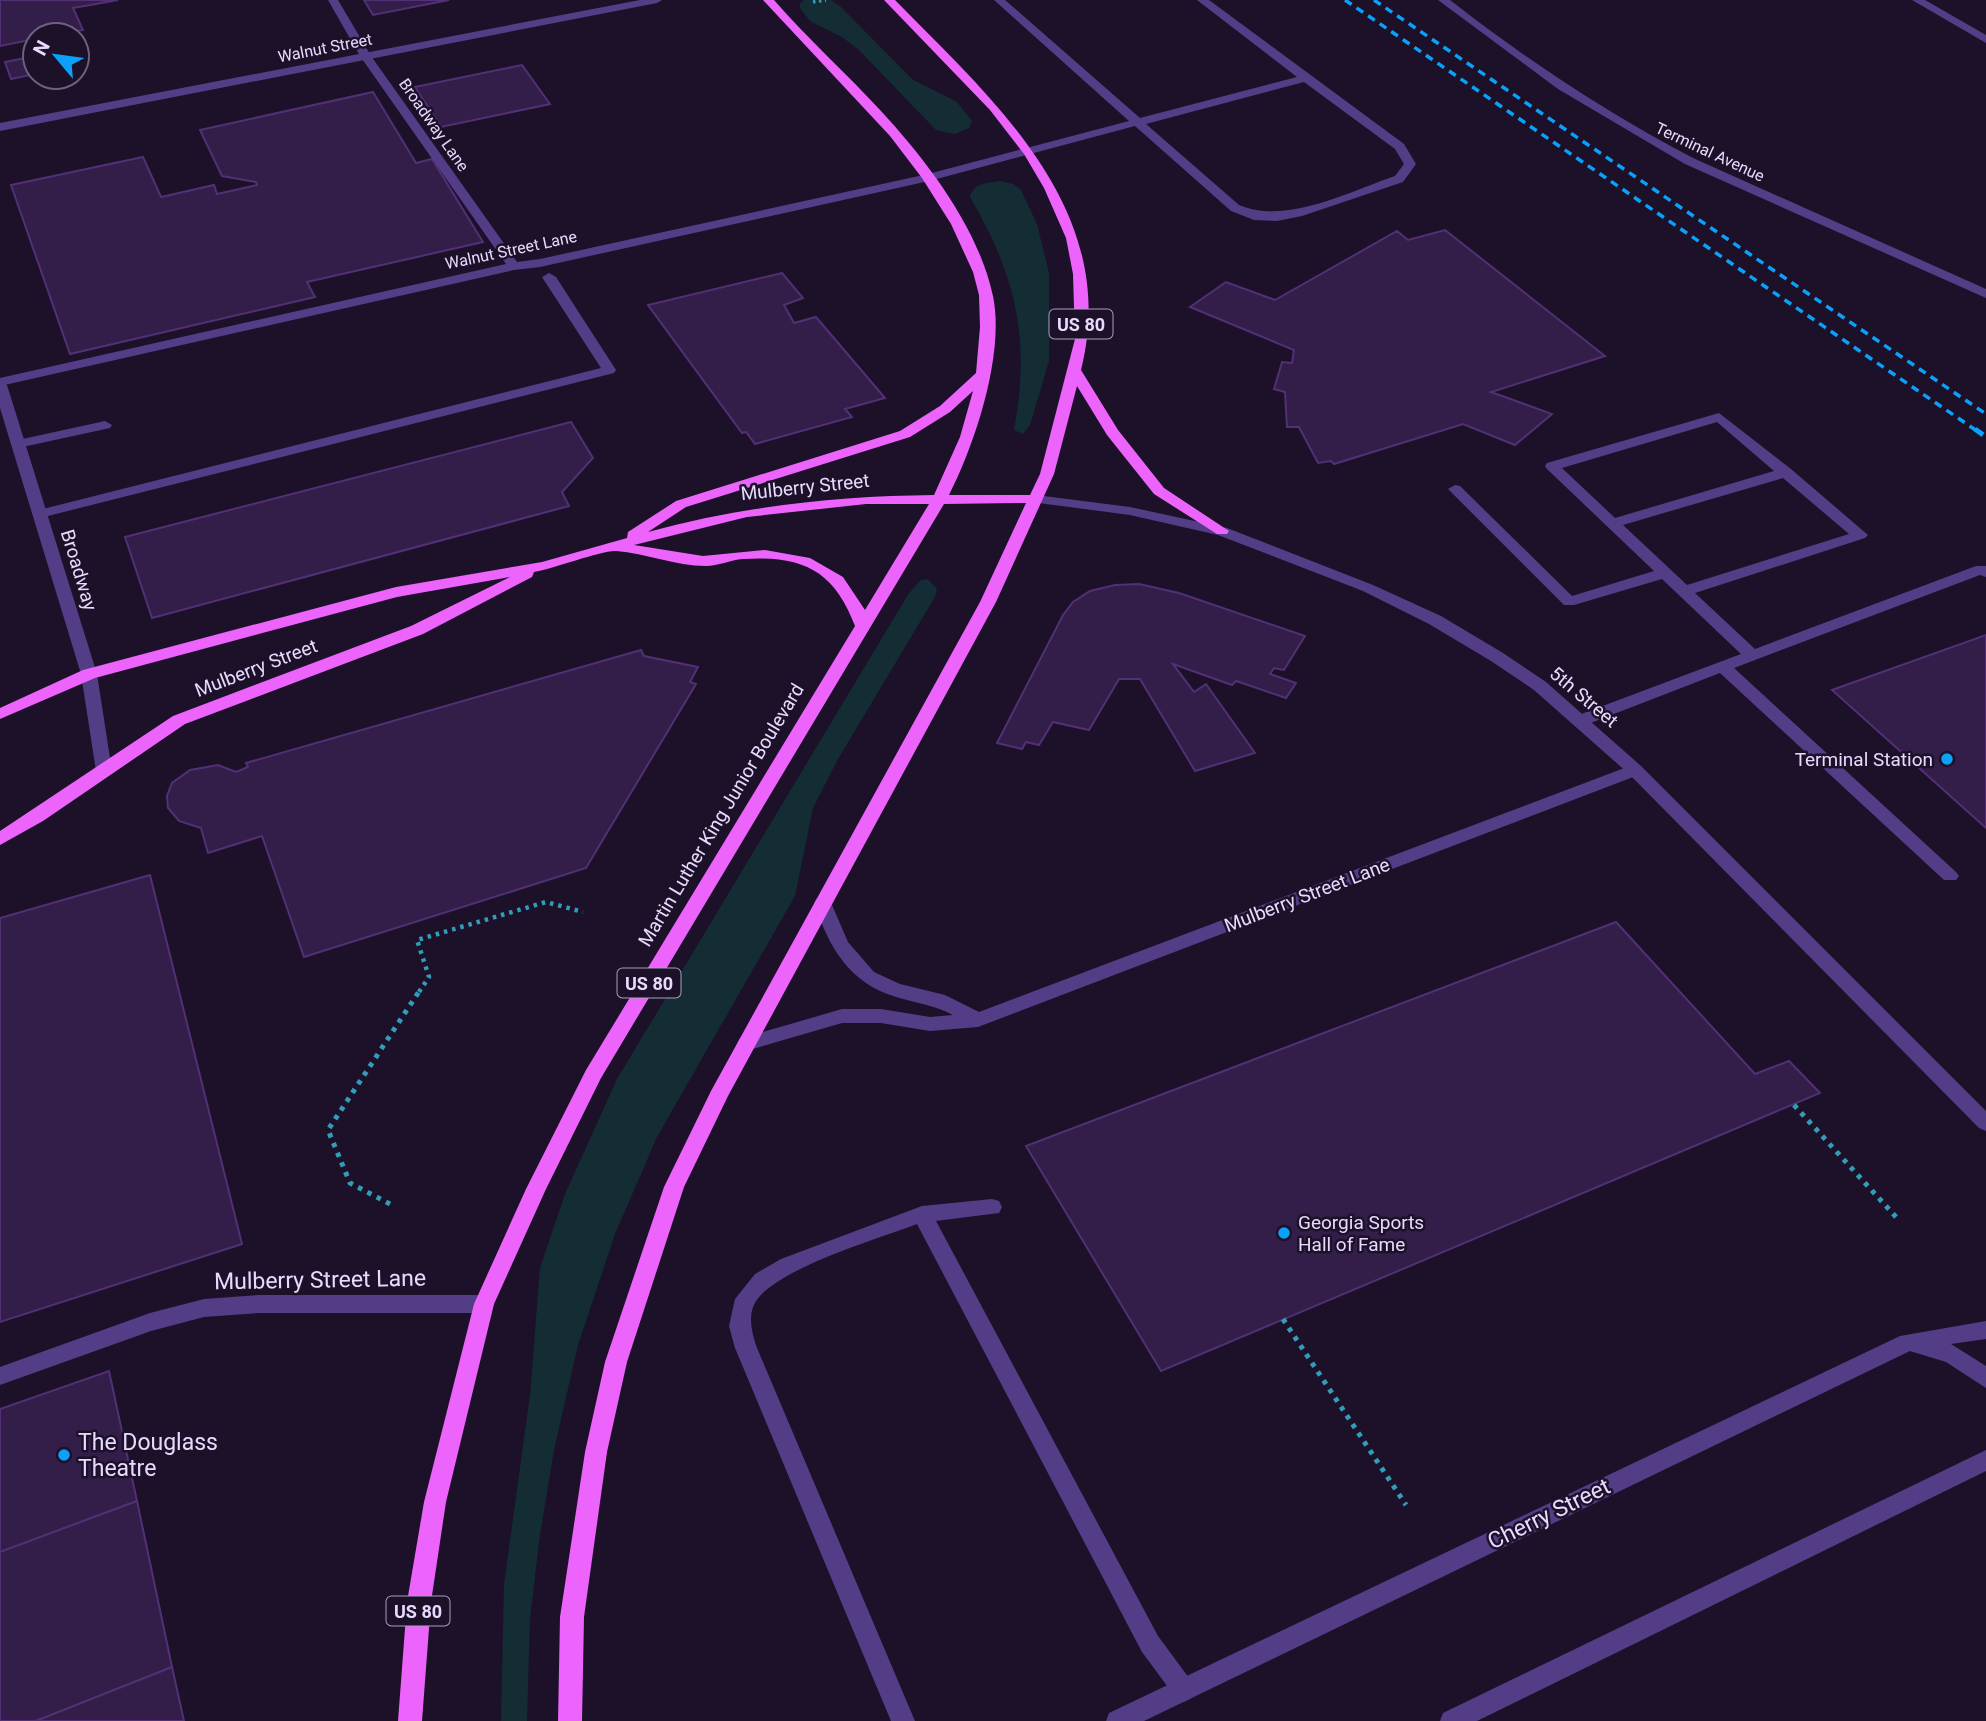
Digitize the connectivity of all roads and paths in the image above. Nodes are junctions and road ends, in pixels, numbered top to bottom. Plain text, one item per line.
1 (333, 0) edge
2 (657, 0) edge
3 (768, 0) edge
4 (889, 0) edge
5 (999, 0) edge
6 (1202, 0) edge
7 (1443, 0) edge
8 (1917, 0) edge
9 (1986, 40) edge
10 (366, 56) junction
11 (1306, 78) junction
12 (1138, 124) junction
13 (0, 127) edge
14 (1029, 153) junction
15 (929, 177) junction
16 (514, 266) junction
17 (550, 277) dead end
18 (1986, 294) edge
19 (1074, 370) junction
20 (982, 375) junction
21 (0, 383) edge
22 (105, 425) dead end
23 (18, 444) junction
24 (1786, 472) junction
25 (1455, 489) dead end
26 (940, 498) junction
27 (1036, 499) junction
28 (40, 514) junction
29 (1613, 523) junction
30 (1222, 531) junction
31 (615, 547) junction
32 (543, 566) junction
33 (1983, 571) edge
34 (1665, 573) junction
35 (1685, 591) junction
36 (863, 627) junction
37 (1753, 656) junction
38 (1724, 668) junction
39 (89, 674) junction
40 (0, 714) edge
41 (1582, 720) junction
42 (1635, 770) junction
43 (104, 771) junction
44 (0, 839) edge
45 (1950, 877) dead end
46 (823, 903) junction
47 (583, 912) dead end
48 (978, 1020) junction
49 (746, 1044) junction
50 (1794, 1105) dead end
51 (1986, 1123) edge
52 (390, 1205) dead end
53 (992, 1208) dead end
54 (922, 1214) junction
55 (1896, 1217) dead end
56 (484, 1304) junction
57 (1283, 1319) dead end
58 (1986, 1330) edge
59 (1907, 1342) junction
60 (0, 1376) edge
61 (1986, 1379) edge
62 (1986, 1460) edge
63 (1406, 1504) dead end
64 (1184, 1690) junction
65 (410, 1721) edge
66 (570, 1721) edge
67 (903, 1721) edge
68 (1118, 1721) edge
69 (1452, 1721) edge

1 - 10 street, Broadway Lane
2 - 10 street, Walnut Street
3 - 15 main road, Martin Luther King Junior Boulevard / US 80
4 - 14 main road, US 80
5 - 12 street
6 - 11 street
7 - 18 street, Terminal Avenue
8 - 9 street
10 - 13 street, Walnut Street
10 - 16 street, Broadway Lane
11 - 12 street, Walnut Street Lane
11 - 12 street
12 - 14 street, Walnut Street Lane
14 - 15 street, Walnut Street Lane
14 - 19 main road, US 80
15 - 16 street, Walnut Street Lane
15 - 20 main road, Martin Luther King Junior Boulevard / US 80
16 - 21 street, Walnut Street Lane
17 - 28 street
19 - 27 main road, US 80
19 - 30 main road
20 - 26 main road, Martin Luther King Junior Boulevard / US 80
20 - 31 main road
21 - 23 street, Broadway
22 - 23 street
23 - 28 street, Broadway
24 - 29 street
24 - 29 street
24 - 35 street
25 - 34 street
26 - 27 main road, Mulberry Street
26 - 31 main road, Mulberry Street
26 - 36 main road, Martin Luther King Junior Boulevard / US 80
27 - 30 street, 5th Street
27 - 46 main road, US 80
28 - 39 street, Broadway
29 - 34 street
30 - 41 street, 5th Street
31 - 32 main road, Mulberry Street
31 - 36 main road
32 - 39 main road, Mulberry Street
32 - 43 main road, Mulberry Street
33 - 37 street
34 - 35 street
35 - 37 street
36 - 56 main road, Martin Luther King Junior Boulevard / US 80
37 - 38 street
38 - 41 street
38 - 45 street
39 - 40 main road, Mulberry Street
39 - 43 street, Broadway
41 - 42 street, 5th Street
42 - 48 street, Mulberry Street Lane
42 - 51 street, 5th Street
43 - 44 main road, Mulberry Street
46 - 48 street
46 - 49 main road, US 80
47 - 52 path
48 - 49 street, Mulberry Street Lane
49 - 66 main road, US 80
50 - 55 path
53 - 54 street
54 - 64 street
54 - 67 street
56 - 60 street, Mulberry Street Lane
56 - 65 main road, Martin Luther King Junior Boulevard / US 80
57 - 63 path
58 - 59 street, Cherry Street
59 - 61 street
59 - 64 street, Cherry Street
62 - 69 street
64 - 68 street, Cherry Street

